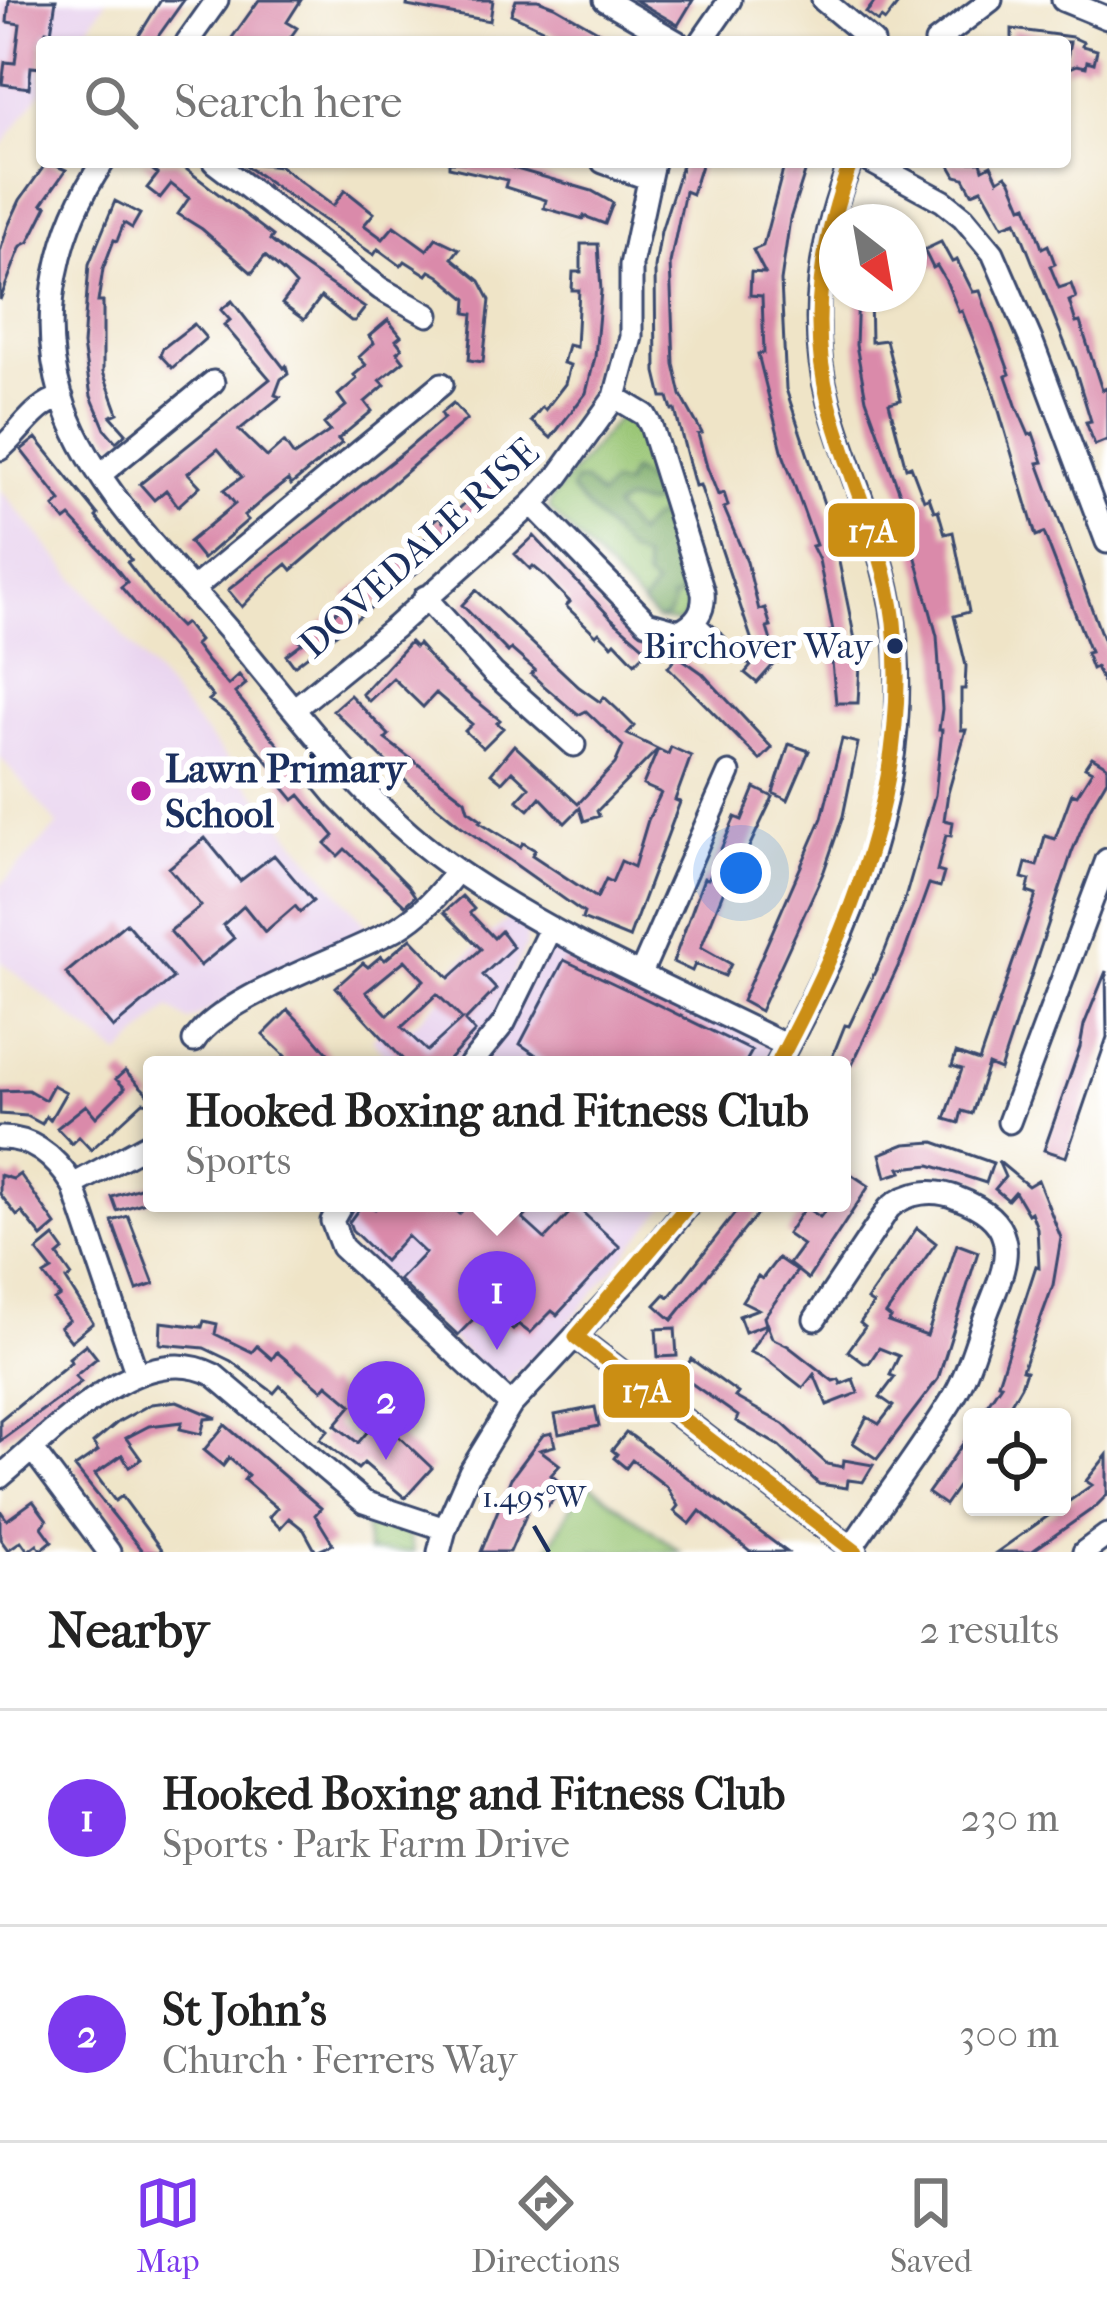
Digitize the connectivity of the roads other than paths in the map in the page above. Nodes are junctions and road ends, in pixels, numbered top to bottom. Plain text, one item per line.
1 (217, 0) edge
2 (604, 0) edge
3 (730, 0) edge
4 (823, 0) edge
5 (991, 0) edge
6 (1064, 0) edge
7 (1107, 18) edge
8 (191, 36) edge
9 (667, 36) edge
10 (705, 36) edge
11 (866, 36) edge
12 (944, 36) edge
13 (100, 168) edge
14 (222, 168) edge
15 (849, 168) edge
16 (882, 168) edge
17 (650, 170) edge
18 (428, 315) dead end
19 (213, 382) dead end
20 (442, 384) dead end
21 (62, 397) junction
22 (615, 398) junction
23 (0, 449) edge
24 (101, 474) junction
25 (532, 504) junction
26 (1107, 542) edge
27 (193, 589) junction
28 (425, 597) junction
29 (693, 623) junction
30 (716, 645) dead end
31 (295, 709) junction
32 (574, 745) dead end
33 (729, 773) dead end
34 (1107, 860) edge
35 (457, 871) junction
36 (550, 929) junction
37 (641, 973) junction
38 (194, 1041) dead end
39 (782, 1055) edge
40 (477, 1056) edge
41 (1009, 1122) dead end
42 (0, 1138) edge
43 (143, 1147) edge
44 (73, 1185) junction
45 (337, 1212) edge
46 (682, 1212) edge
47 (815, 1319) dead end
48 (576, 1337) junction
49 (136, 1372) junction
50 (511, 1405) junction
51 (33, 1450) junction
52 (0, 1477) edge
53 (1107, 1535) edge
54 (442, 1540) edge
55 (854, 1550) edge
56 (109, 1552) edge
57 (1084, 1552) edge

1 - 8 street
2 - 9 street
3 - 10 street
4 - 11 street
5 - 12 street
6 - 7 street
13 - 21 street
14 - 18 street
15 - 39 street
16 - 26 street
17 - 22 street, DOVEDALE RISE
19 - 24 street
20 - 27 street
21 - 23 street
21 - 24 street
22 - 25 street, DOVEDALE RISE
22 - 29 street
24 - 27 street
25 - 28 street, DOVEDALE RISE
25 - 29 street
27 - 31 street
28 - 31 street, DOVEDALE RISE
28 - 32 street
29 - 30 street
31 - 35 street
33 - 37 street
34 - 41 street
35 - 36 street
35 - 38 street
36 - 37 street
36 - 40 street
37 - 39 street
42 - 44 street
43 - 44 street
44 - 49 street
45 - 50 street
46 - 48 street
47 - 55 street
48 - 50 street
48 - 55 street
49 - 51 street
49 - 54 street
50 - 54 street
51 - 52 street
51 - 56 street
53 - 57 street

